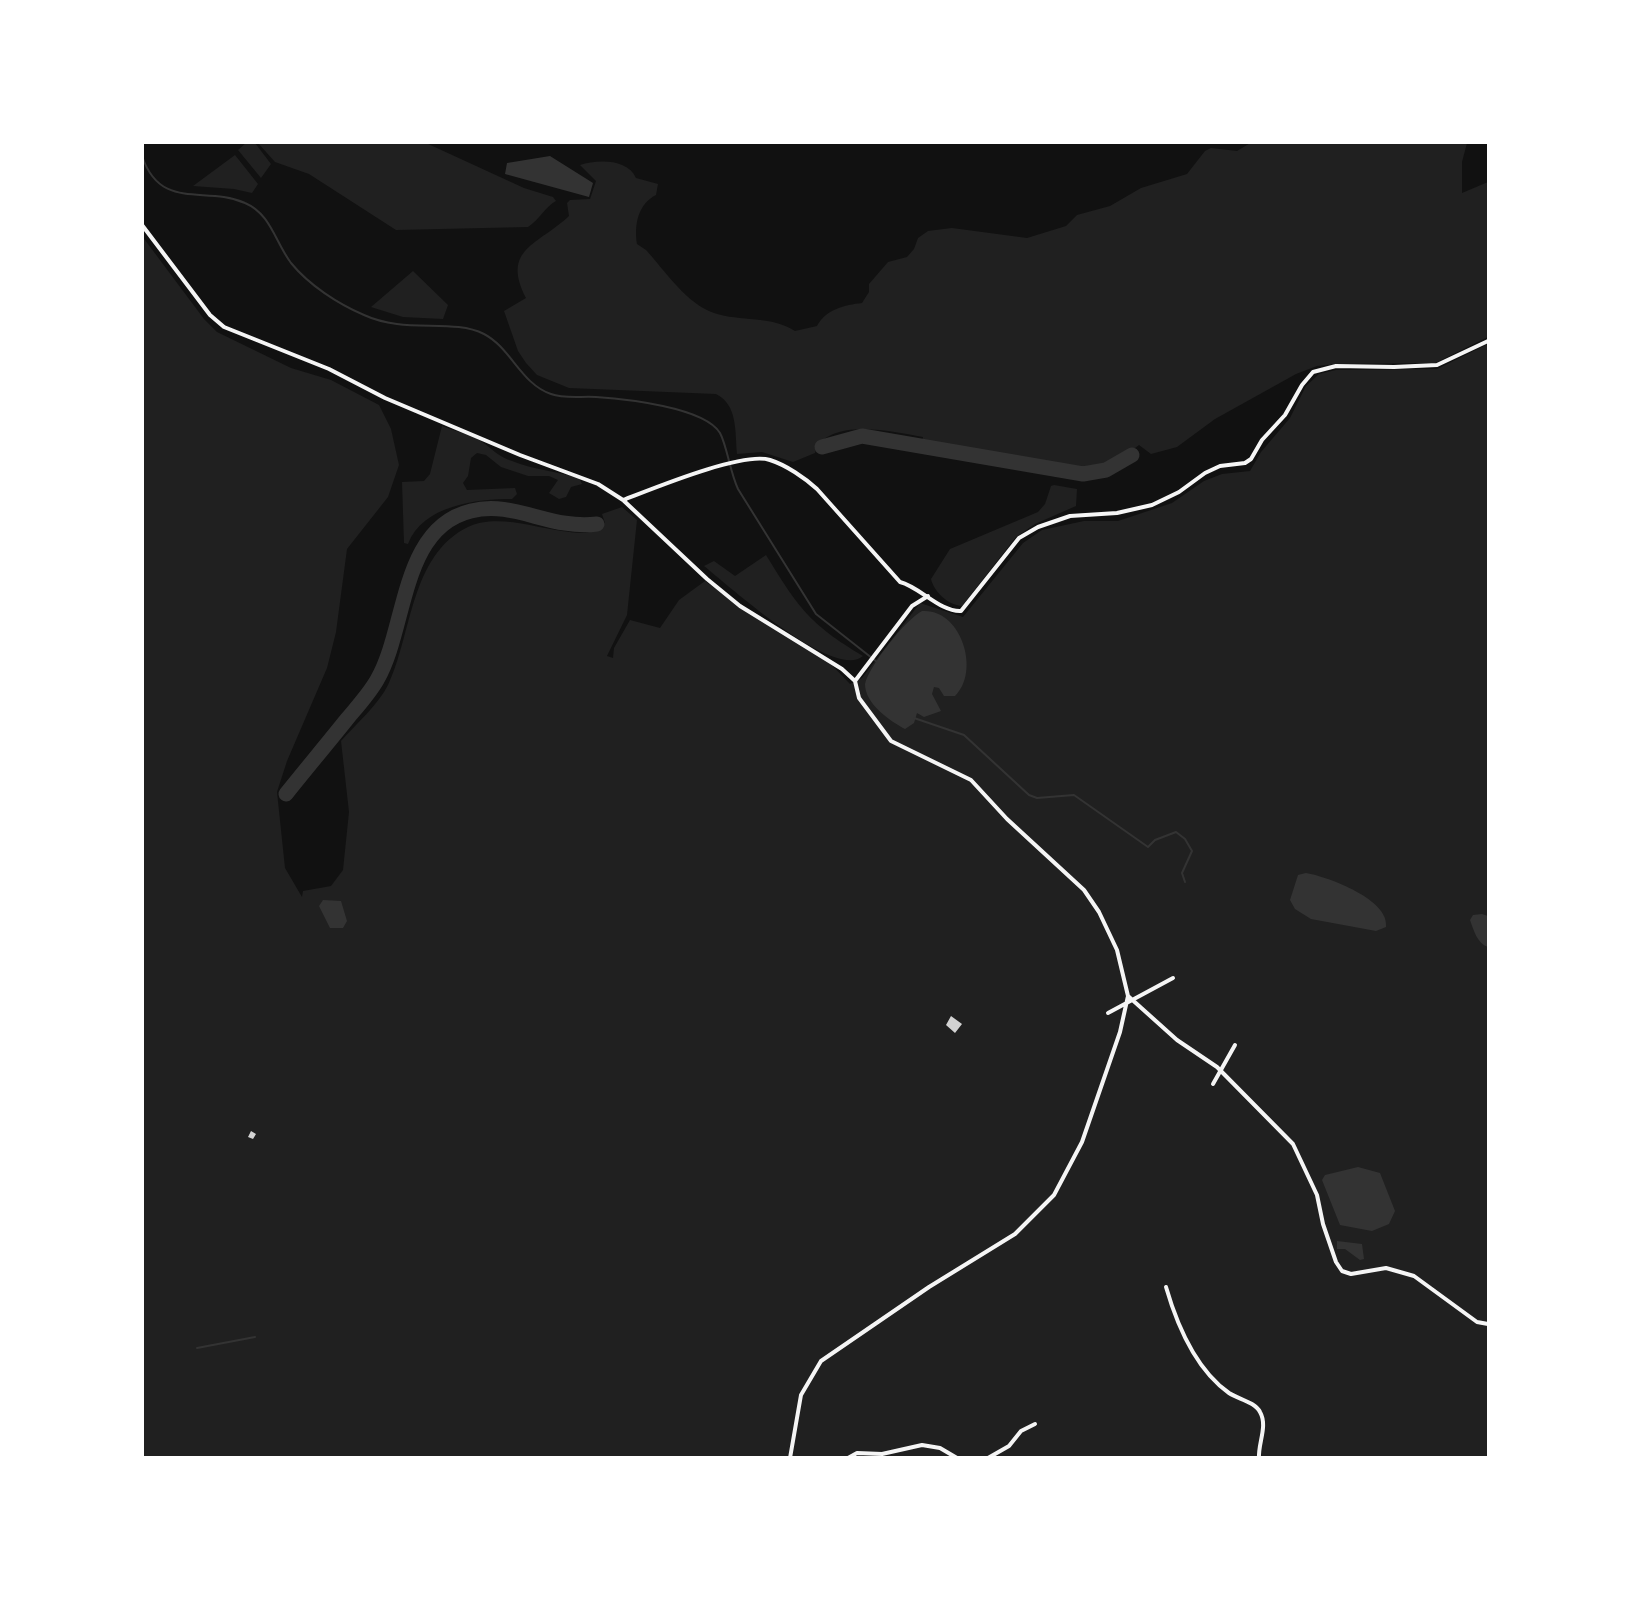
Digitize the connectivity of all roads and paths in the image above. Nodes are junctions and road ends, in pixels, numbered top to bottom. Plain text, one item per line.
1 (142, 225) edge
2 (1488, 341) edge
3 (623, 500) junction
4 (928, 596) junction
5 (855, 681) junction
6 (1173, 978) dead end
7 (1128, 996) junction
8 (1108, 1013) dead end
9 (1235, 1046) dead end
10 (1213, 1084) dead end
11 (1166, 1287) dead end
12 (1488, 1324) edge
13 (1035, 1424) dead end
14 (790, 1458) edge
15 (848, 1458) edge
16 (957, 1458) edge
17 (988, 1458) edge
18 (1259, 1458) edge

1 - 3 street
2 - 4 street
3 - 4 street
3 - 5 street
4 - 5 street
5 - 7 street
6 - 8 street
7 - 12 street
7 - 14 street
9 - 10 street
11 - 18 street
13 - 17 street
15 - 16 street

